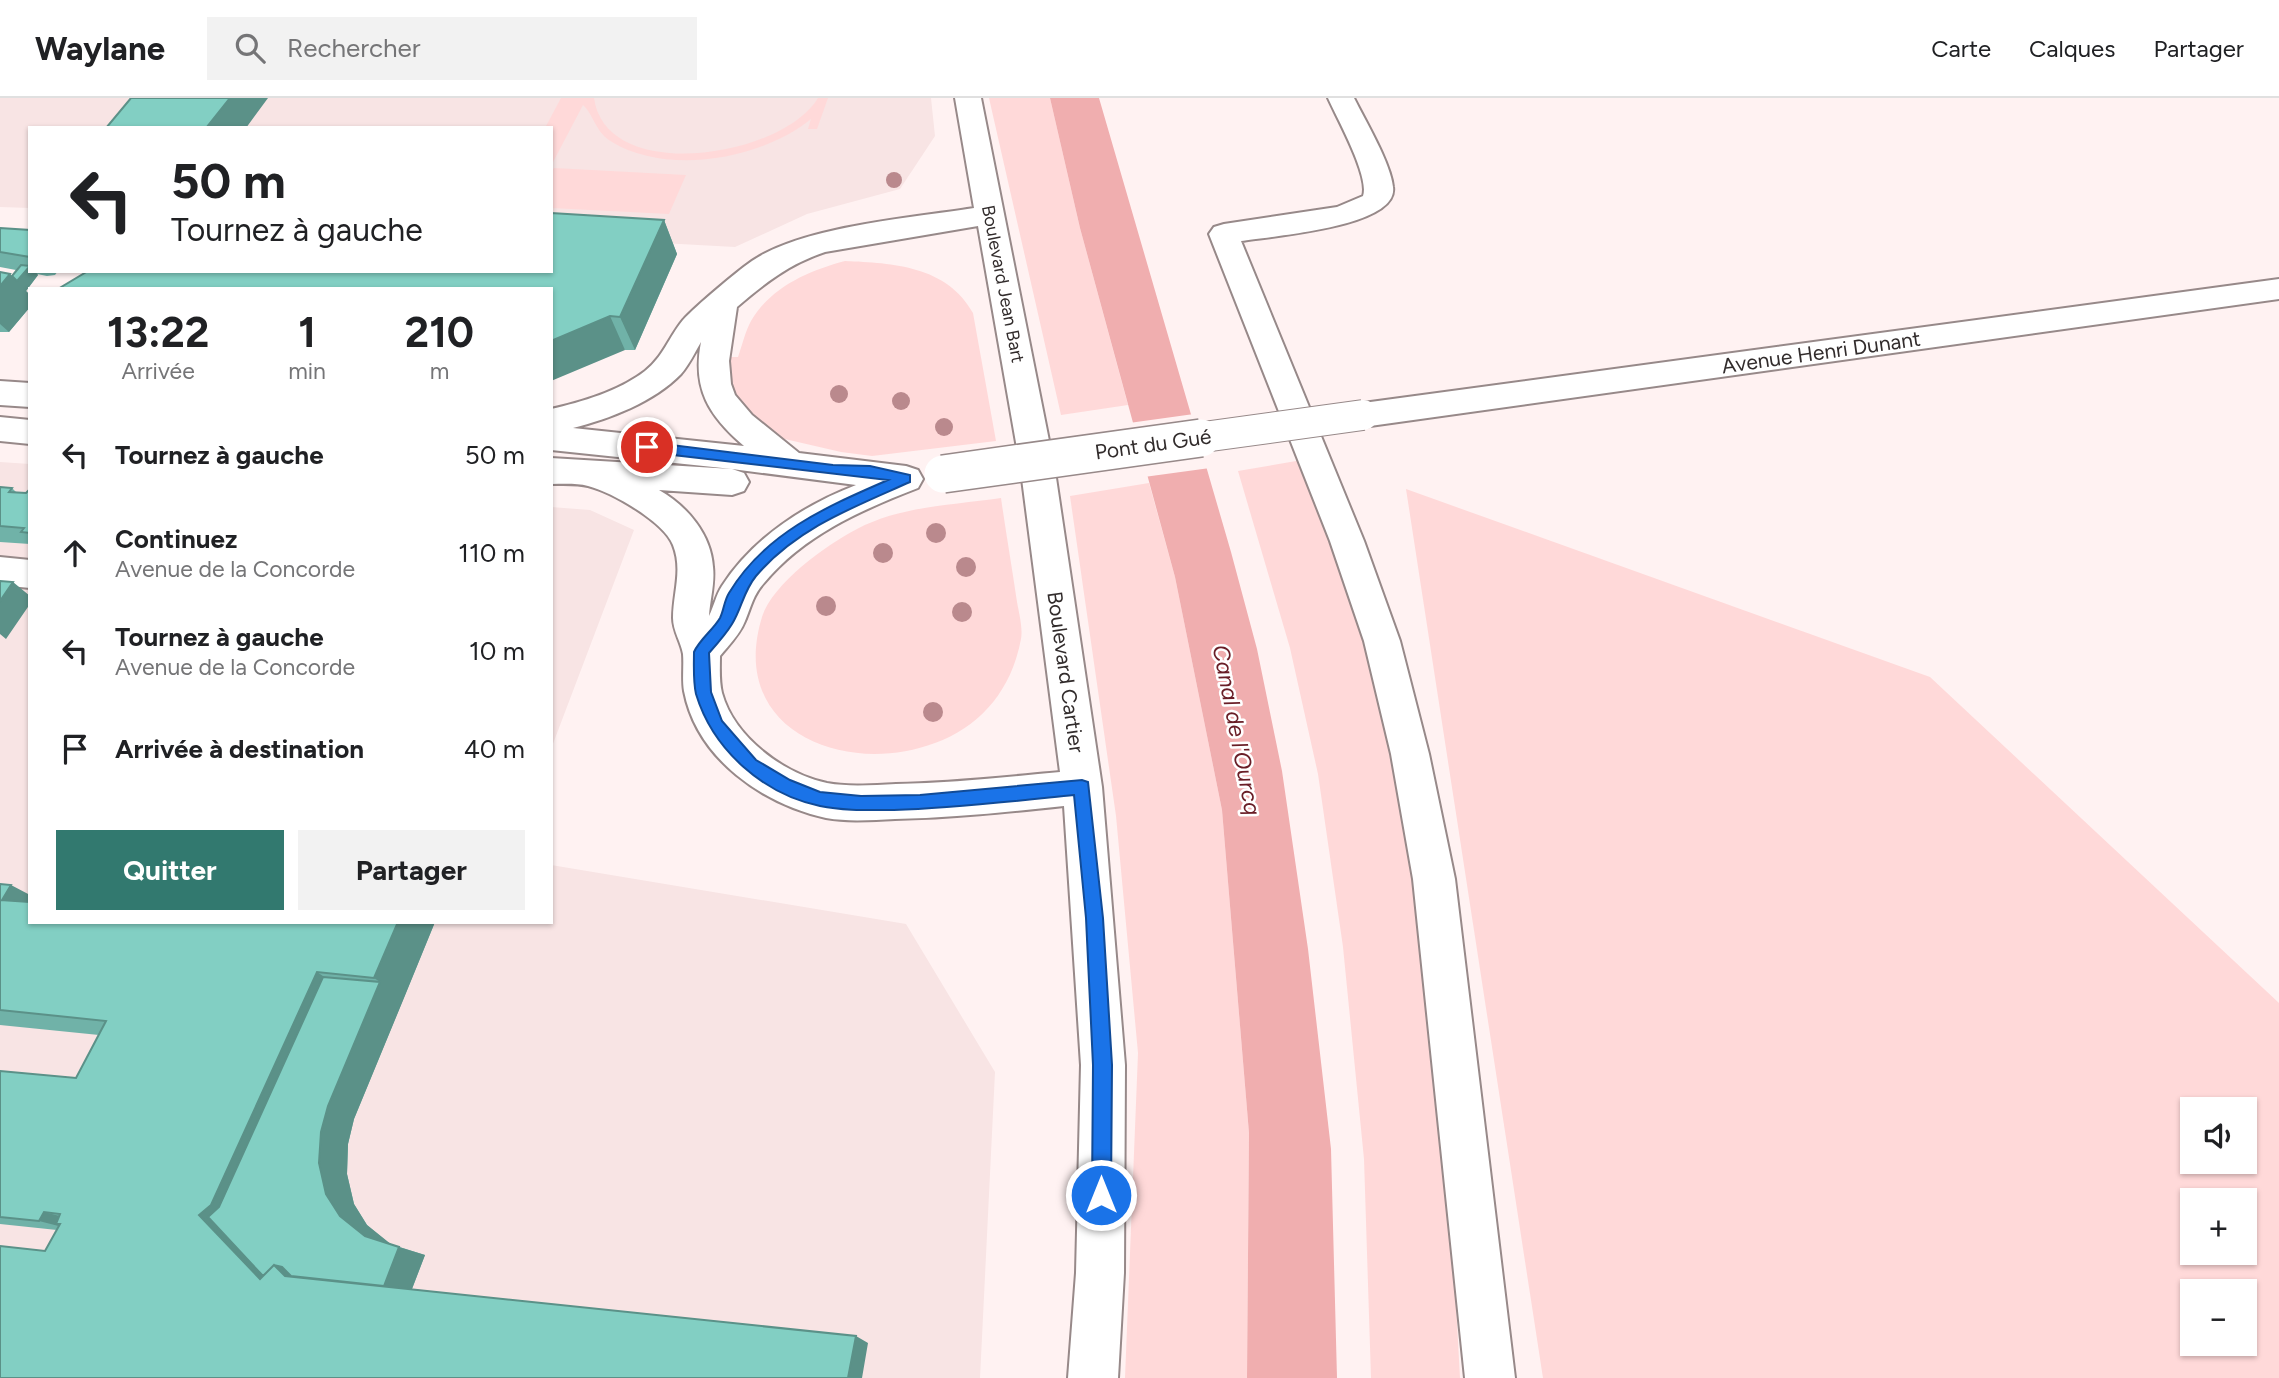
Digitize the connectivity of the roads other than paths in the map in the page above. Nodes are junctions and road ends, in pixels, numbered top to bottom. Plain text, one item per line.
1 (968, 98) edge
2 (1341, 98) edge
3 (989, 215) junction
4 (2279, 289) edge
5 (722, 304) junction
6 (0, 393) edge
7 (28, 395) edge
8 (1363, 415) joint
9 (553, 421) edge
10 (0, 429) edge
11 (28, 432) edge
12 (553, 438) edge
13 (790, 464) junction
14 (553, 471) edge
15 (1038, 471) joint
16 (597, 475) junction
17 (905, 479) junction
18 (867, 493) junction
19 (0, 571) edge
20 (28, 574) edge
21 (701, 652) junction
22 (1082, 788) junction
23 (1093, 1378) edge
24 (1490, 1378) edge

1 - 3 street, Boulevard Jean Bart
2 - 24 street
3 - 5 street
3 - 15 street, Boulevard Jean Bart
4 - 8 street, Avenue Henri Dunant
5 - 9 street
5 - 13 street
6 - 7 street
8 - 17 street, Pont du Gué, bridge
10 - 11 street
12 - 13 street
13 - 17 street
14 - 16 street
15 - 22 street, Boulevard Cartier
16 - 18 street
16 - 21 street
17 - 18 street
18 - 21 street
19 - 20 street
21 - 22 street
22 - 23 street, Boulevard Cartier

